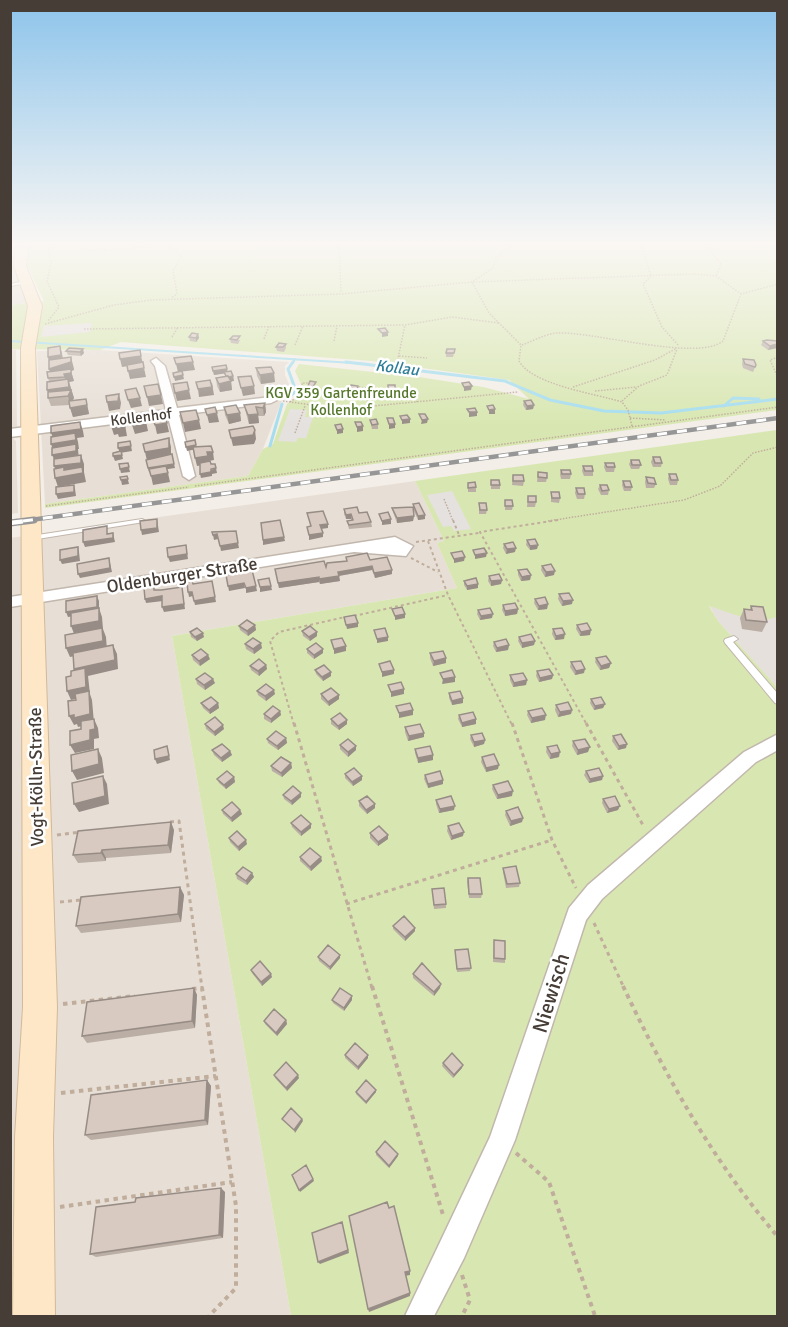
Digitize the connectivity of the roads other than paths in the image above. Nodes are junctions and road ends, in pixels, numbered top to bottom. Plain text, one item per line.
1 (34, 304) edge
2 (156, 361) dead end
3 (271, 400) road end
4 (173, 413) junction
5 (30, 430) junction
6 (10, 433) edge
7 (189, 476) dead end
8 (142, 521) edge
9 (31, 538) junction
10 (403, 548) road end
11 (34, 598) junction
12 (10, 602) edge
13 (734, 639) dead end
14 (777, 701) edge
15 (777, 741) edge
16 (34, 1317) edge
17 (420, 1317) edge

1 - 5 street, Vogt-Kölln-Straße
2 - 4 street
3 - 4 street, Kollenhof
4 - 5 street, Kollenhof
4 - 7 street
5 - 6 street, Kollenhof
5 - 9 street, Vogt-Kölln-Straße
8 - 9 lane
9 - 11 street, Vogt-Kölln-Straße
10 - 11 street, Oldenburger Straße
11 - 12 street, Oldenburger Straße
11 - 16 street, Vogt-Kölln-Straße
13 - 14 lane
15 - 17 street, Niewisch

